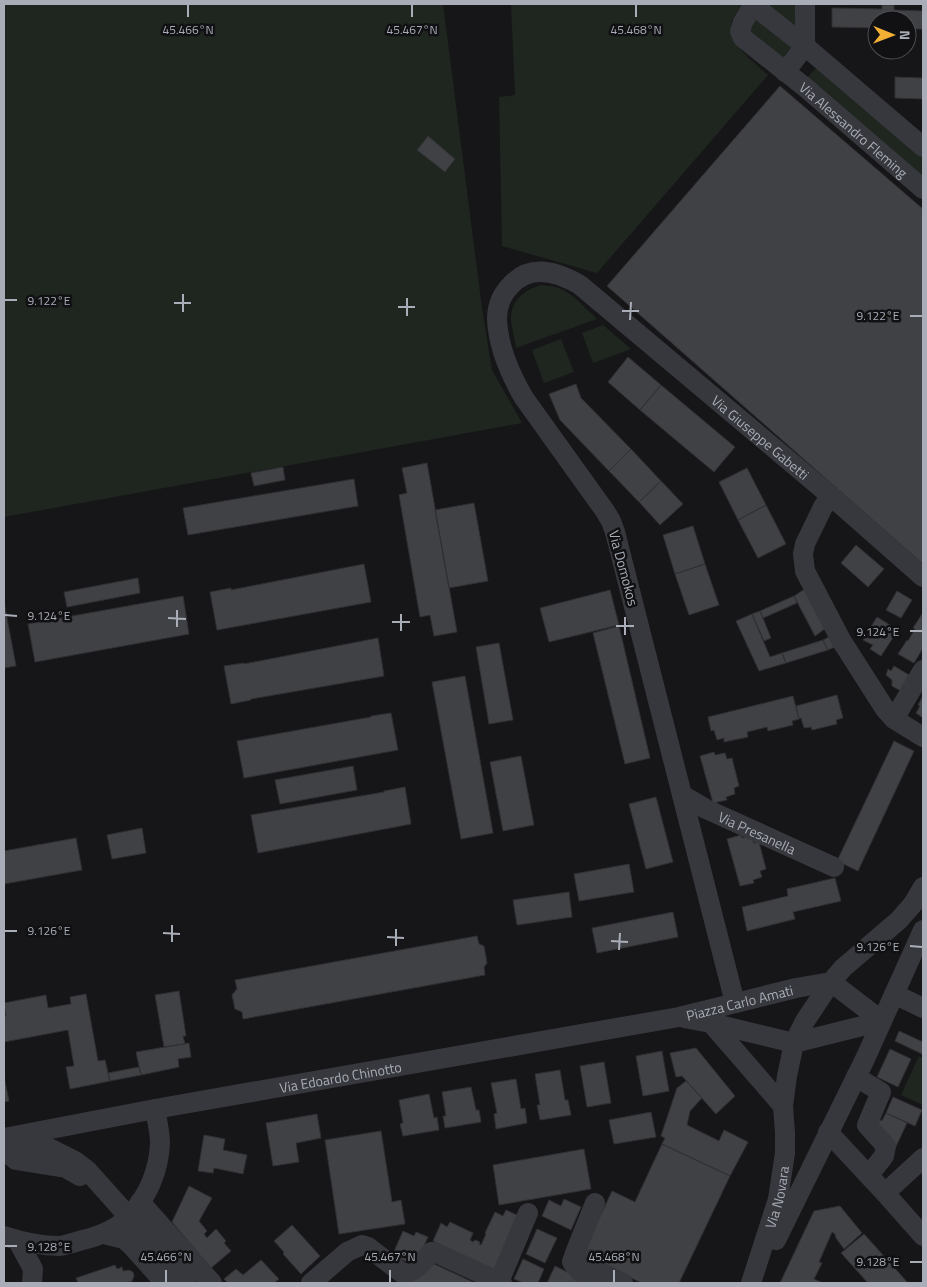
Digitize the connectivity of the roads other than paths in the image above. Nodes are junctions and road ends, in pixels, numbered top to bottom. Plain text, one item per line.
1 (753, 4) edge
2 (805, 4) edge
3 (805, 46) junction
4 (785, 72) junction
5 (923, 147) edge
6 (923, 189) edge
7 (597, 298) joint
8 (831, 496) junction
9 (923, 577) edge
10 (923, 670) edge
11 (894, 719) junction
12 (923, 737) edge
13 (682, 795) junction
14 (834, 867) dead end
15 (923, 887) edge
16 (923, 930) edge
17 (831, 982) junction
18 (894, 994) junction
19 (735, 1003) junction
20 (923, 1008) edge
21 (679, 1017) junction
22 (882, 1021) junction
23 (711, 1023) junction
24 (794, 1043) junction
25 (856, 1077) junction
26 (782, 1106) junction
27 (155, 1109) junction
28 (828, 1132) junction
29 (4, 1140) edge
30 (4, 1150) edge
31 (923, 1158) edge
32 (869, 1176) junction
33 (100, 1186) junction
34 (885, 1193) junction
35 (595, 1204) dead end
36 (134, 1210) junction
37 (528, 1213) dead end
38 (104, 1234) junction
39 (923, 1236) edge
40 (11, 1238) edge
41 (62, 1246) junction
42 (591, 1259) dead end
43 (32, 1276) edge
44 (500, 1282) edge
45 (165, 1283) edge
46 (187, 1283) edge
47 (212, 1283) edge
48 (312, 1283) edge
49 (604, 1283) edge
50 (623, 1283) edge
51 (752, 1283) edge

1 - 3 street, Via Alessandro Fleming
1 - 4 street, Via Alessandro Fleming
2 - 3 street
3 - 4 street
3 - 5 street, Via Alessandro Fleming
4 - 6 street, Via Alessandro Fleming
7 - 8 street, Via Giuseppe Gabetti
7 - 13 street, Via Domokos
8 - 9 street, Via Giuseppe Gabetti
8 - 11 street
10 - 11 street
11 - 12 street
13 - 14 street, Via Presanella
13 - 19 street, Via Domokos
15 - 17 street
16 - 18 street
17 - 19 street, Piazza Carlo Amati
17 - 22 street
17 - 24 street
18 - 20 street
18 - 22 street
19 - 21 street, Piazza Carlo Amati
21 - 23 street, Piazza Carlo Amati
21 - 27 street, Via Edoardo Chinotto
22 - 24 street, Piazza Carlo Amati
22 - 25 street
23 - 24 street, Piazza Carlo Amati
23 - 26 street, Piazza Carlo Amati
24 - 26 street
25 - 28 street
25 - 32 street
26 - 51 street, Via Novara
27 - 29 street, Via Edoardo Chinotto
27 - 36 street
28 - 32 street
28 - 51 street, Via Novara
29 - 33 street
30 - 33 street
31 - 34 street
32 - 34 street
33 - 36 street
34 - 39 street
35 - 49 street
36 - 38 street
36 - 46 street
36 - 47 street
37 - 44 street
38 - 41 street
38 - 45 street
40 - 41 street
40 - 43 street
41 - 43 street
42 - 50 street
44 - 48 street

